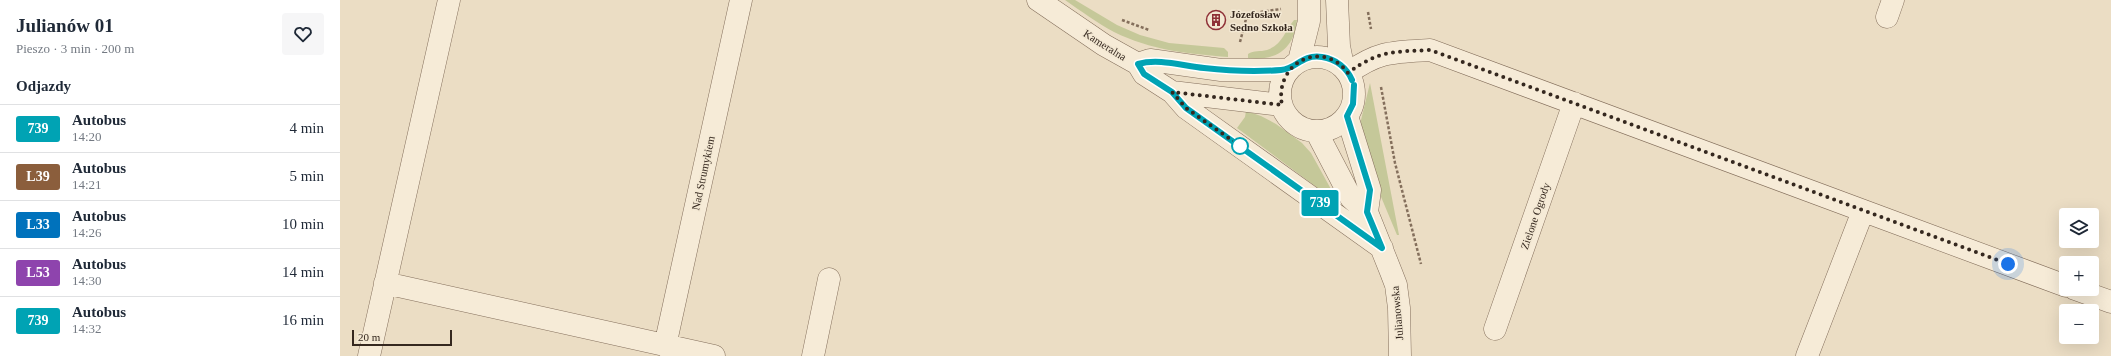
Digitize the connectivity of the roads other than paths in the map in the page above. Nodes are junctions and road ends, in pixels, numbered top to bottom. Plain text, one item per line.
1 (449, 0) edge
2 (741, 0) edge
3 (1038, 0) edge
4 (1309, 0) edge
5 (1337, 0) edge
6 (1138, 64) junction
7 (1294, 65) junction
8 (1346, 70) junction
9 (1172, 92) junction
10 (1574, 103) junction
11 (1282, 105) junction
12 (1347, 116) junction
13 (1316, 130) junction
14 (1863, 211) junction
15 (1367, 212) junction
16 (1382, 248) junction
17 (829, 279) dead end
18 (385, 283) junction
19 (2059, 283) edge
20 (2094, 296) edge
21 (2111, 302) edge
22 (1495, 329) dead end
23 (665, 346) junction
24 (369, 356) edge
25 (714, 356) edge
26 (813, 356) edge
27 (1400, 356) edge
28 (1806, 356) edge

1 - 18 street
2 - 23 street, Nad Strumykiem
3 - 6 street, Kameralna
4 - 7 street
5 - 8 street
6 - 7 street
6 - 9 street, Kameralna
7 - 8 street
7 - 11 street
8 - 10 street
8 - 12 street
9 - 11 street
9 - 16 street, Kameralna
10 - 14 street
10 - 22 street, Zielone Ogrody
11 - 13 street
12 - 13 street
12 - 15 street
13 - 15 street
14 - 19 street
14 - 28 street
15 - 16 street, Julianowska
16 - 27 street, Julianowska
17 - 26 street
18 - 23 street
18 - 24 street
20 - 21 street
23 - 25 street

